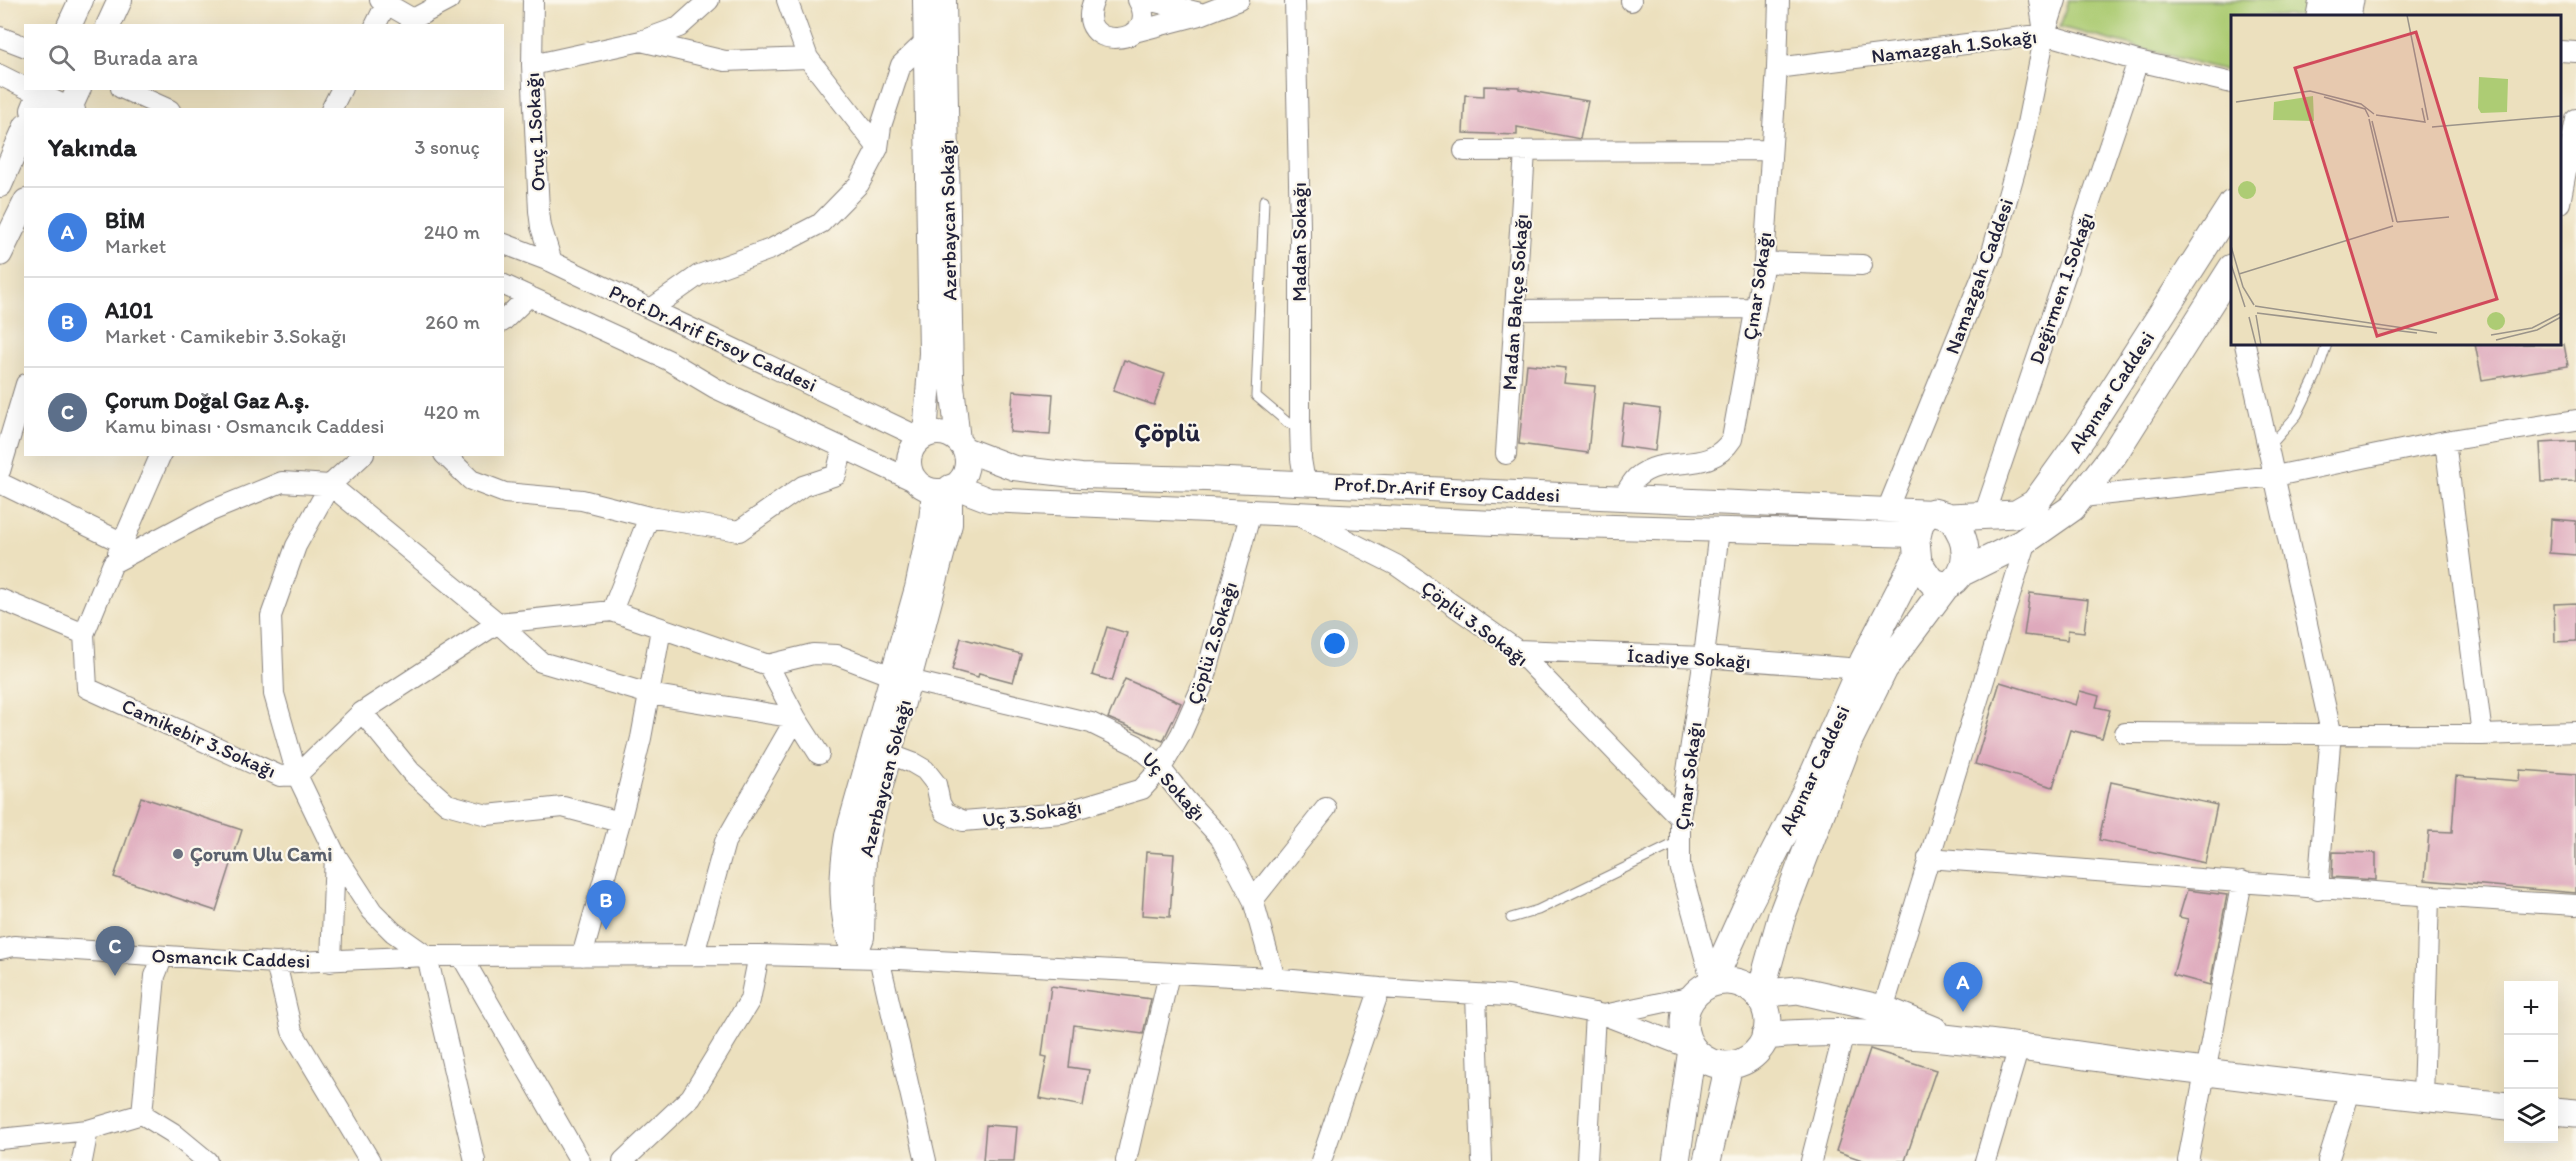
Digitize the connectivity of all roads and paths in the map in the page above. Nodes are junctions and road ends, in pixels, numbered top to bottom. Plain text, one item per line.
1 (81, 0) edge
2 (120, 0) edge
3 (449, 0) edge
4 (533, 0) edge
5 (708, 0) edge
6 (787, 0) edge
7 (925, 0) edge
8 (944, 0) edge
9 (1094, 0) edge
10 (1138, 0) edge
11 (1148, 0) edge
12 (1239, 0) edge
13 (1295, 0) edge
14 (1779, 0) edge
15 (2039, 0) edge
16 (2056, 0) edge
17 (2323, 0) edge
18 (2350, 0) edge
19 (385, 1) edge
20 (1203, 14) junction
21 (2320, 15) edge
22 (2347, 15) edge
23 (70, 24) edge
24 (109, 24) edge
25 (376, 24) edge
26 (1134, 32) junction
27 (2045, 34) junction
28 (0, 36) edge
29 (641, 41) junction
30 (926, 41) junction
31 (24, 46) edge
32 (2561, 51) edge
33 (2576, 52) edge
34 (808, 57) junction
35 (2138, 61) junction
36 (532, 65) junction
37 (1777, 68) junction
38 (0, 75) edge
39 (2231, 82) edge
40 (24, 89) edge
41 (125, 90) edge
42 (341, 90) edge
43 (33, 94) edge
44 (73, 104) edge
45 (166, 108) edge
46 (332, 108) edge
47 (2576, 119) edge
48 (24, 131) edge
49 (878, 148) junction
50 (1771, 150) junction
51 (1464, 151) dead end
52 (1525, 151) junction
53 (0, 185) edge
54 (2561, 193) edge
55 (1264, 200) dead end
56 (24, 205) edge
57 (2231, 206) edge
58 (504, 244) edge
59 (0, 254) edge
60 (552, 262) junction
61 (1764, 262) junction
62 (1862, 265) dead end
63 (2231, 277) edge
64 (504, 285) edge
65 (529, 296) junction
66 (1756, 308) junction
67 (651, 309) junction
68 (1515, 310) junction
69 (504, 320) edge
70 (2245, 345) edge
71 (2327, 345) edge
72 (24, 391) edge
73 (2576, 420) edge
74 (1300, 427) junction
75 (923, 437) junction
76 (2445, 441) junction
77 (961, 445) junction
78 (843, 447) junction
79 (2269, 447) junction
80 (1506, 454) dead end
81 (160, 456) edge
82 (362, 456) edge
83 (446, 456) edge
84 (0, 471) edge
85 (2275, 476) junction
86 (0, 483) edge
87 (1305, 483) junction
88 (330, 485) junction
89 (939, 486) junction
90 (1623, 497) junction
91 (2082, 497) junction
92 (1887, 510) junction
93 (1251, 512) junction
94 (1294, 514) junction
95 (1941, 515) junction
96 (1984, 515) junction
97 (649, 517) junction
98 (1719, 530) junction
99 (2027, 540) junction
100 (123, 543) junction
101 (1917, 546) junction
102 (113, 563) junction
103 (1954, 579) junction
104 (0, 599) edge
105 (612, 611) junction
106 (498, 623) junction
107 (661, 629) junction
108 (84, 634) junction
109 (1517, 650) junction
110 (1704, 657) junction
111 (768, 665) junction
112 (1860, 669) junction
113 (901, 678) junction
114 (649, 694) junction
115 (363, 712) junction
116 (796, 718) junction
117 (2331, 732) junction
118 (2576, 732) edge
119 (2125, 733) dead end
120 (2482, 735) junction
121 (819, 754) dead end
122 (889, 754) junction
123 (1161, 768) junction
124 (297, 775) junction
125 (1326, 808) dead end
126 (1680, 818) junction
127 (620, 822) junction
128 (1680, 841) junction
129 (335, 854) junction
130 (1928, 858) junction
131 (2242, 881) junction
132 (2318, 890) junction
133 (2429, 897) junction
134 (1253, 900) junction
135 (2576, 905) edge
136 (1511, 918) dead end
137 (0, 949) edge
138 (694, 954) junction
139 (759, 955) junction
140 (163, 956) junction
141 (427, 956) junction
142 (582, 956) junction
143 (462, 957) junction
144 (879, 958) junction
145 (331, 962) junction
146 (276, 963) junction
147 (1169, 974) junction
148 (1275, 979) junction
149 (1380, 988) junction
150 (1702, 990) junction
151 (1476, 995) junction
152 (1759, 997) junction
153 (1882, 1009) junction
154 (1599, 1014) junction
155 (1844, 1033) junction
156 (1765, 1036) junction
157 (1952, 1037) junction
158 (2019, 1047) junction
159 (1692, 1049) junction
160 (1729, 1065) junction
161 (2206, 1072) junction
162 (2350, 1091) junction
163 (2423, 1098) junction
164 (2504, 1106) edge
165 (2558, 1111) edge
166 (2576, 1113) edge
167 (142, 1114) junction
168 (88, 1130) junction
169 (0, 1139) edge
170 (82, 1161) edge
171 (207, 1161) edge
172 (370, 1161) edge
173 (475, 1161) edge
174 (579, 1161) edge
175 (623, 1161) edge
176 (926, 1161) edge
177 (1126, 1161) edge
178 (1321, 1161) edge
179 (1482, 1161) edge
180 (1587, 1161) edge
181 (1676, 1161) edge
182 (1707, 1161) edge
183 (1811, 1161) edge
184 (1985, 1161) edge
185 (2188, 1161) edge
186 (2328, 1161) edge

1 - 23 street
2 - 24 street
3 - 19 street
4 - 36 street, Oruç 1.Sokağı
5 - 29 street
6 - 34 street
7 - 30 street, Azerbaycan Sokağı
8 - 77 street, Azerbaycan Sokağı
9 - 26 street
10 - 26 street
11 - 20 street
12 - 20 street
13 - 74 street, Madan Sokağı
14 - 37 street, Çınar Sokağı
15 - 27 street
16 - 27 street, Namazgah Caddesi
17 - 21 main road
18 - 22 main road
19 - 25 street
20 - 26 street
27 - 35 street, Namazgah 1.Sokağı
27 - 37 street, Namazgah 1.Sokağı
27 - 92 street, Namazgah Caddesi
28 - 31 street
29 - 34 street
29 - 36 street
30 - 49 street
30 - 75 street, Azerbaycan Sokağı
32 - 33 street
34 - 49 street
35 - 39 street, Namazgah 1.Sokağı
35 - 96 street, Değirmen 1.Sokağı
36 - 60 street, Oruç 1.Sokağı
37 - 50 street, Çınar Sokağı
38 - 40 street
41 - 45 street
42 - 46 street
43 - 44 street
47 - 54 street
48 - 53 street
49 - 67 street
50 - 52 street
50 - 61 street, Çınar Sokağı
51 - 52 street
52 - 68 street, Madan Bahçe Sokağı
55 - 74 lane
56 - 59 street
57 - 96 main road, Akpınar Caddesi
58 - 60 street, Prof.Dr.Arif Ersoy Caddesi
60 - 67 street, Prof.Dr.Arif Ersoy Caddesi
61 - 62 street
61 - 66 street, Çınar Sokağı
63 - 91 main road, Akpınar Caddesi
64 - 65 street, Prof.Dr.Arif Ersoy Caddesi
65 - 69 street
65 - 78 street, Prof.Dr.Arif Ersoy Caddesi
66 - 68 street
66 - 90 street, Çınar Sokağı
67 - 75 street, Prof.Dr.Arif Ersoy Caddesi
68 - 80 street, Madan Bahçe Sokağı
70 - 79 street
71 - 79 lane
72 - 84 street
73 - 76 street
74 - 87 street, Madan Sokağı
75 - 77 street
75 - 89 street
76 - 85 street
76 - 120 street
77 - 87 street, Prof.Dr.Arif Ersoy Caddesi
77 - 89 street
78 - 89 street, Prof.Dr.Arif Ersoy Caddesi
78 - 97 street
79 - 85 street
81 - 100 street
82 - 88 street
83 - 97 street
85 - 91 street
85 - 117 street
86 - 100 street
87 - 90 street, Prof.Dr.Arif Ersoy Caddesi
88 - 102 street
88 - 106 street
88 - 124 street
89 - 93 street, Prof.Dr.Arif Ersoy Caddesi
89 - 113 street, Azerbaycan Sokağı
90 - 92 street, Prof.Dr.Arif Ersoy Caddesi
91 - 99 main road, Akpınar Caddesi
92 - 95 street, Prof.Dr.Arif Ersoy Caddesi
93 - 94 street, Prof.Dr.Arif Ersoy Caddesi
93 - 123 street, Çöplü 2.Sokağı
94 - 98 street, Prof.Dr.Arif Ersoy Caddesi
94 - 109 street, Çöplü 3.Sokağı
95 - 96 main road, Akpınar Caddesi
95 - 101 main road
95 - 103 main road
97 - 105 street
98 - 101 street, Prof.Dr.Arif Ersoy Caddesi
98 - 110 street, Çınar Sokağı
99 - 103 main road, Akpınar Caddesi
99 - 130 street
100 - 102 street
101 - 103 main road
101 - 112 main road, Akpınar Caddesi
102 - 108 street
103 - 152 main road, Akpınar Caddesi
104 - 108 street
105 - 106 street
105 - 107 street
106 - 114 street
106 - 115 street
107 - 111 street
107 - 114 street
108 - 124 street, Camikebir 3.Sokağı
109 - 110 street, İcadiye Sokağı
109 - 126 street, Çöplü 3.Sokağı
110 - 112 street, İcadiye Sokağı
110 - 126 street, Çınar Sokağı
111 - 113 street, Uç Sokağı
111 - 116 street
112 - 150 main road, Akpınar Caddesi
113 - 122 street, Azerbaycan Sokağı
113 - 122 street, Azerbaycan Sokağı
113 - 123 street, Uç Sokağı
114 - 116 street
114 - 127 street
115 - 124 street
115 - 127 street
116 - 121 street
116 - 138 street
117 - 119 street
117 - 120 street
117 - 132 street
118 - 120 street
122 - 123 street, Uç 3.Sokağı
123 - 134 street, Uç Sokağı
124 - 129 street, Camikebir 3.Sokağı
125 - 134 street
126 - 128 street, Çınar Sokağı
127 - 142 street
128 - 136 lane
128 - 150 street, Çınar Sokağı
129 - 141 street, Camikebir 3.Sokağı
129 - 145 street, Camikebir 3.Sokağı
130 - 131 street
130 - 153 street
131 - 132 street
131 - 161 street
132 - 133 street
133 - 135 street
133 - 163 street
134 - 148 street, Uç Sokağı
137 - 140 street, Osmancık Caddesi
138 - 139 street, Osmancık Caddesi
138 - 142 street, Osmancık Caddesi
139 - 144 street, Osmancık Caddesi
139 - 175 street
140 - 146 street, Osmancık Caddesi
140 - 167 street
141 - 143 street, Osmancık Caddesi
141 - 145 street, Osmancık Caddesi
141 - 173 street
142 - 143 street, Osmancık Caddesi
143 - 174 street
144 - 147 street, Osmancık Caddesi
144 - 176 street
145 - 146 street, Osmancık Caddesi
146 - 172 street
147 - 148 street, Osmancık Caddesi
147 - 177 street
148 - 149 street, Osmancık Caddesi
149 - 151 street, Osmancık Caddesi
149 - 178 street
150 - 152 main road
150 - 154 street
150 - 159 main road
151 - 154 street, Osmancık Caddesi
151 - 179 street
152 - 153 main road
152 - 156 main road
153 - 157 main road
154 - 159 street
154 - 180 street
155 - 156 main road
155 - 157 main road
155 - 183 street
156 - 160 main road
157 - 158 main road
158 - 161 main road
158 - 184 street
159 - 160 main road
159 - 181 main road
160 - 182 main road
161 - 162 main road
161 - 185 street
162 - 163 main road
162 - 186 street
163 - 164 main road
165 - 166 main road
167 - 168 street
167 - 171 street
168 - 169 street
168 - 170 street

